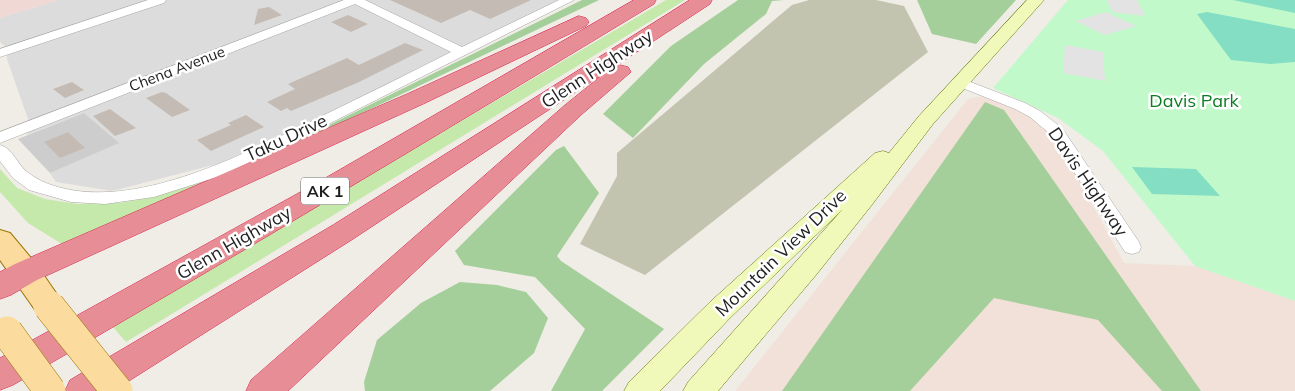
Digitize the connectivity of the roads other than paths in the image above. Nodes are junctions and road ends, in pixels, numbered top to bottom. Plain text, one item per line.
1 (160, 0) edge
2 (355, 0) edge
3 (568, 0) edge
4 (626, 0) edge
5 (647, 0) edge
6 (703, 0) edge
7 (714, 0) edge
8 (1036, 0) edge
9 (461, 52) junction
10 (0, 53) edge
11 (960, 82) junction
12 (926, 120) junction
13 (0, 138) edge
14 (0, 150) edge
15 (343, 232) junction
16 (0, 240) edge
17 (1132, 247) dead end
18 (13, 279) edge
19 (4, 327) edge
20 (0, 375) edge
21 (50, 391) edge
22 (83, 391) edge
23 (105, 391) edge
24 (117, 391) edge
25 (264, 391) edge
26 (640, 391) edge
27 (699, 391) edge

1 - 10 street
2 - 9 street
2 - 13 street, Chena Avenue
3 - 9 street, Taku Drive
4 - 18 highway
5 - 20 highway, Glenn Highway / AK 1
6 - 15 highway, Glenn Highway / AK 1
7 - 25 highway
8 - 11 street, Mountain View Drive
9 - 14 street, Taku Drive
11 - 12 street, Mountain View Drive
11 - 17 street, Davis Highway
12 - 26 street, Mountain View Drive
12 - 27 street, Mountain View Drive
15 - 22 highway, Glenn Highway / AK 1
15 - 23 highway
16 - 18 main road
18 - 24 main road, bridge
19 - 21 main road, bridge

